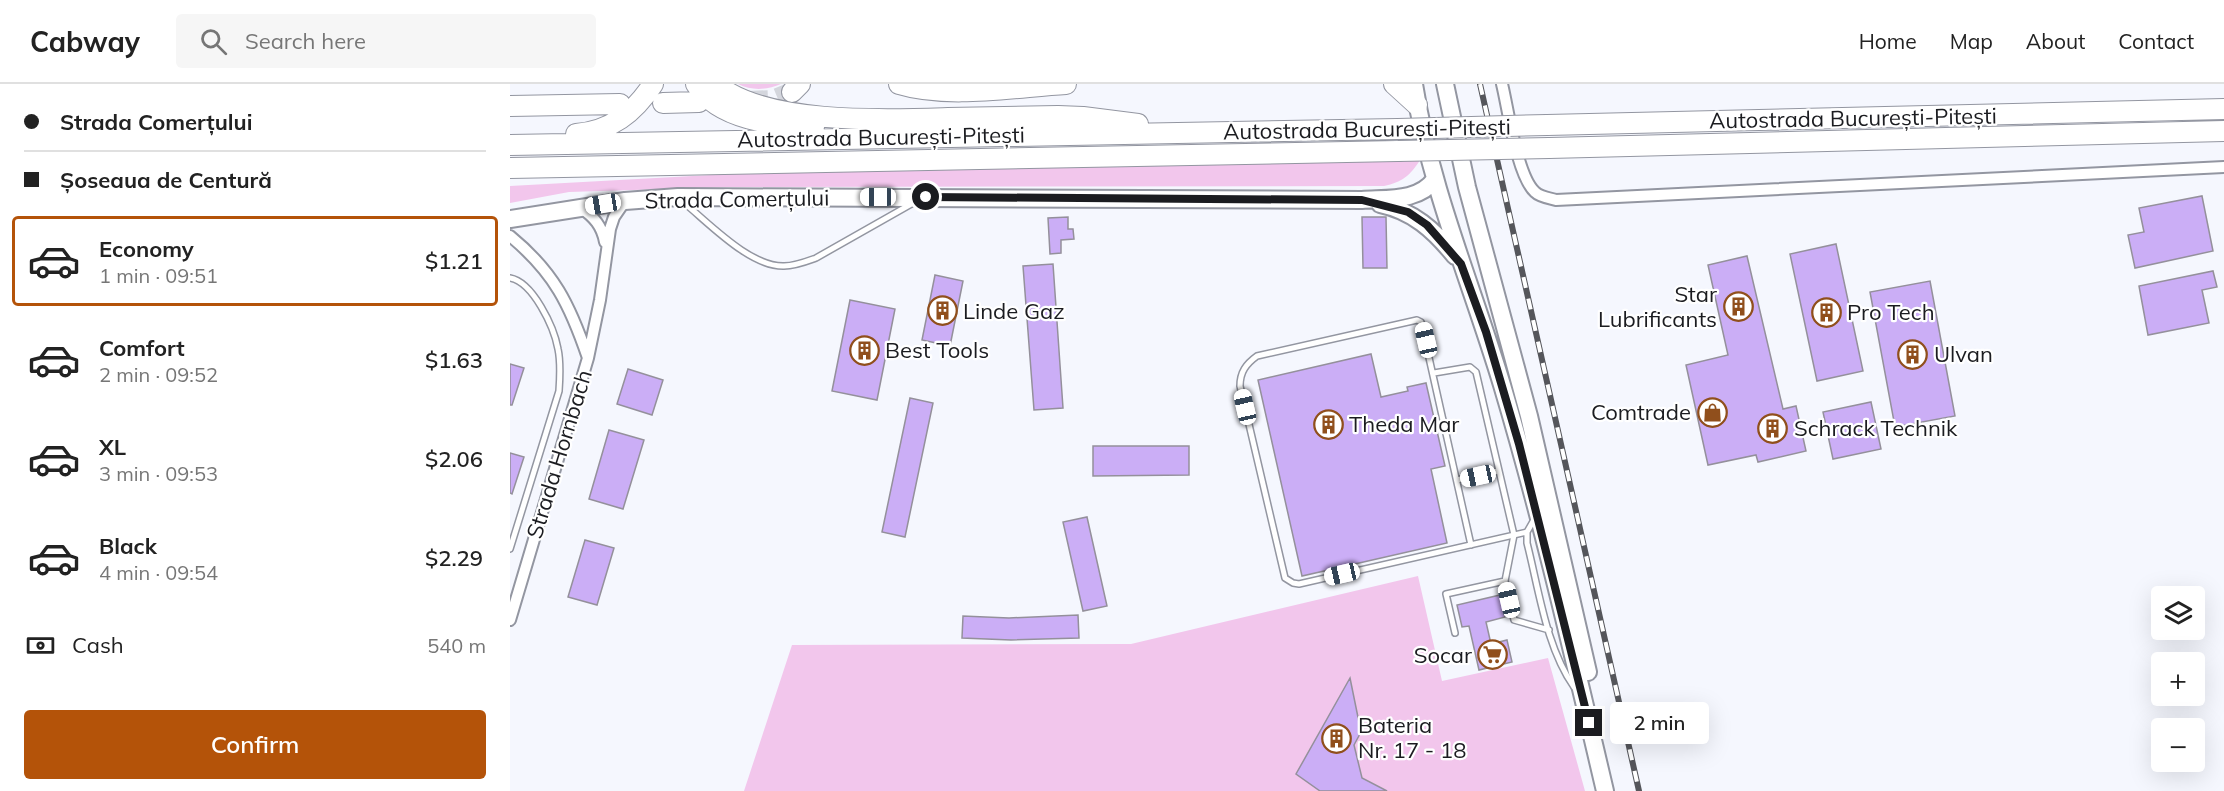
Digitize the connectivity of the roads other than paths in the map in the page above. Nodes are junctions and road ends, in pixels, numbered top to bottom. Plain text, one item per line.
1 (653, 84) edge
2 (716, 84) edge
3 (899, 84) edge
4 (1066, 84) edge
5 (1394, 84) edge
6 (1414, 84) edge
7 (1444, 84) edge
8 (1502, 84) edge
9 (698, 93) edge
10 (663, 103) dead end
11 (620, 104) dead end
12 (1417, 105) junction
13 (510, 106) edge
14 (2224, 109) edge
15 (2224, 131) edge
16 (1188, 132) junction
17 (1092, 134) junction
18 (510, 135) edge
19 (510, 145) edge
20 (558, 166) junction
21 (2224, 167) edge
22 (510, 168) edge
23 (510, 174) edge
24 (1435, 178) junction
25 (678, 197) junction
26 (926, 197) junction
27 (1362, 200) junction
28 (625, 201) junction
29 (581, 208) junction
30 (510, 219) edge
31 (510, 236) edge
32 (606, 245) junction
33 (1461, 264) junction
34 (510, 278) edge
35 (588, 358) junction
36 (1434, 373) junction
37 (1498, 471) junction
38 (1457, 480) junction
39 (1537, 514) junction
40 (1527, 532) junction
41 (1514, 535) junction
42 (1471, 544) junction
43 (510, 549) edge
44 (1504, 581) junction
45 (510, 620) edge
46 (1549, 630) junction
47 (1455, 633) dead end
48 (1584, 700) junction
49 (1605, 791) edge
50 (1617, 791) edge

1 - 18 highway
2 - 16 highway
3 - 4 highway
5 - 12 highway
6 - 12 main road
7 - 50 main road
8 - 21 street
9 - 10 highway
9 - 17 highway
11 - 13 highway
12 - 24 main road
14 - 16 highway, Autostrada București-Pitești, bridge
15 - 20 highway, Autostrada București-Pitești, bridge
16 - 17 highway, Autostrada București-Pitești
17 - 19 highway, Autostrada București-Pitești
20 - 22 highway, Autostrada București-Pitești
20 - 23 highway
24 - 27 main road
24 - 33 main road
25 - 26 main road, Strada Comerțului
25 - 26 lane
25 - 28 main road, Strada Comerțului
26 - 27 main road, Strada Comerțului
27 - 33 main road
28 - 29 main road, Strada Comerțului
28 - 32 street, Strada Hornbach
29 - 30 main road, Strada Comerțului
29 - 32 street
31 - 35 street, Strada Hornbach
32 - 35 street, Strada Hornbach
33 - 39 main road
34 - 43 lane
35 - 45 street, Strada Hornbach
36 - 37 lane
36 - 38 lane
36 - 42 lane
37 - 38 lane
37 - 41 lane
38 - 42 lane
39 - 40 lane
39 - 48 main road
40 - 41 lane
40 - 46 lane
41 - 42 lane
41 - 44 lane
44 - 46 lane
44 - 47 lane
46 - 48 lane
48 - 49 main road

